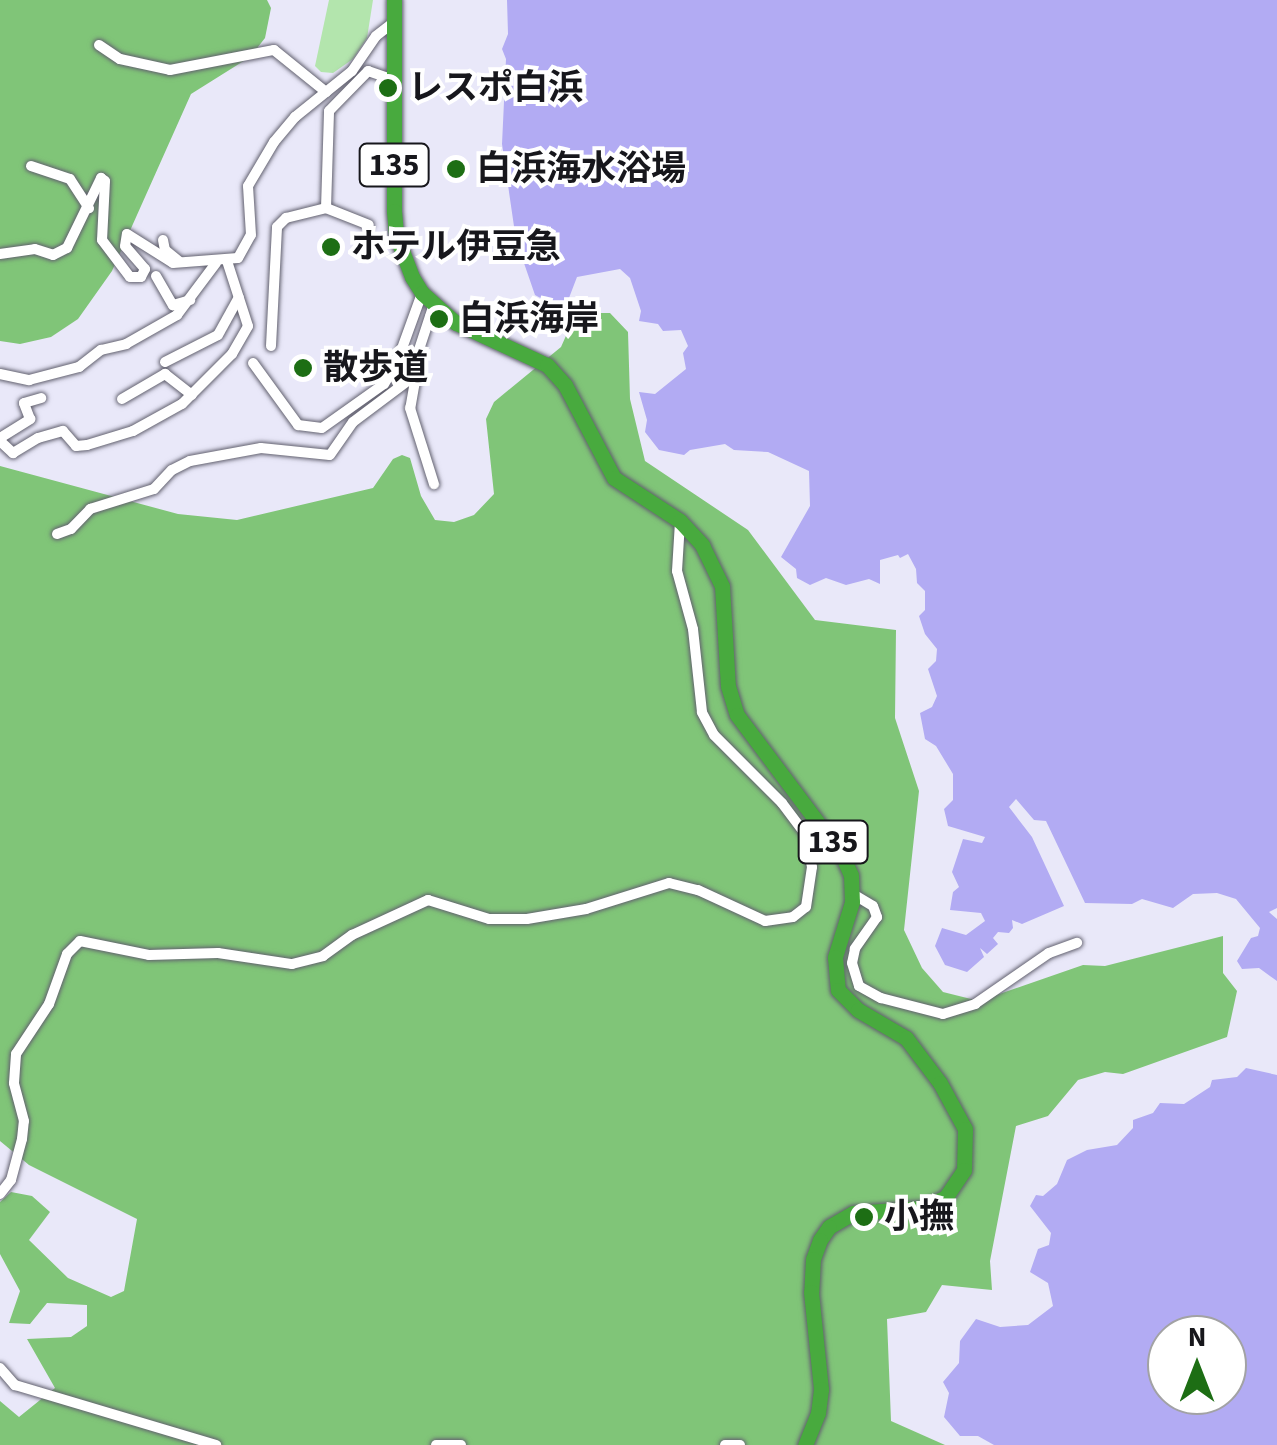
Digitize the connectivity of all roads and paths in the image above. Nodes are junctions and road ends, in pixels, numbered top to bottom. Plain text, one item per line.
1 (394, 0) edge
2 (394, 22) junction
3 (98, 45) dead end
4 (394, 80) junction
5 (326, 92) junction
6 (31, 166) dead end
7 (89, 208) junction
8 (326, 208) junction
9 (369, 225) dead end
10 (163, 240) dead end
11 (0, 254) edge
12 (221, 262) junction
13 (184, 264) junction
14 (156, 276) dead end
15 (239, 297) junction
16 (428, 298) junction
17 (190, 300) junction
18 (271, 346) dead end
19 (165, 362) dead end
20 (416, 362) junction
21 (253, 363) dead end
22 (0, 374) edge
23 (192, 394) junction
24 (41, 398) dead end
25 (122, 399) dead end
26 (0, 440) edge
27 (434, 484) dead end
28 (680, 521) junction
29 (57, 534) dead end
30 (853, 894) junction
31 (1077, 942) dead end
32 (0, 1194) edge
33 (0, 1368) edge
34 (216, 1445) edge
35 (436, 1445) edge
36 (461, 1445) edge
37 (725, 1445) edge
38 (740, 1445) edge
39 (805, 1445) edge

1 - 2 highway, 135
2 - 4 highway, 135
2 - 5 street
3 - 5 street
4 - 8 street
4 - 16 highway, 135
5 - 12 street
6 - 7 street
7 - 11 street
7 - 13 street
8 - 9 street
8 - 18 street
10 - 13 street
12 - 13 street
12 - 15 street
12 - 17 street
14 - 17 street
15 - 19 street
15 - 23 street
16 - 20 street
16 - 21 street
16 - 28 highway, 135
17 - 22 street
20 - 27 street
20 - 29 street
23 - 25 street
23 - 26 street
24 - 26 street
28 - 30 highway, 135
28 - 32 street
30 - 31 street
30 - 39 highway, 135
33 - 34 street
35 - 36 street
37 - 38 street

